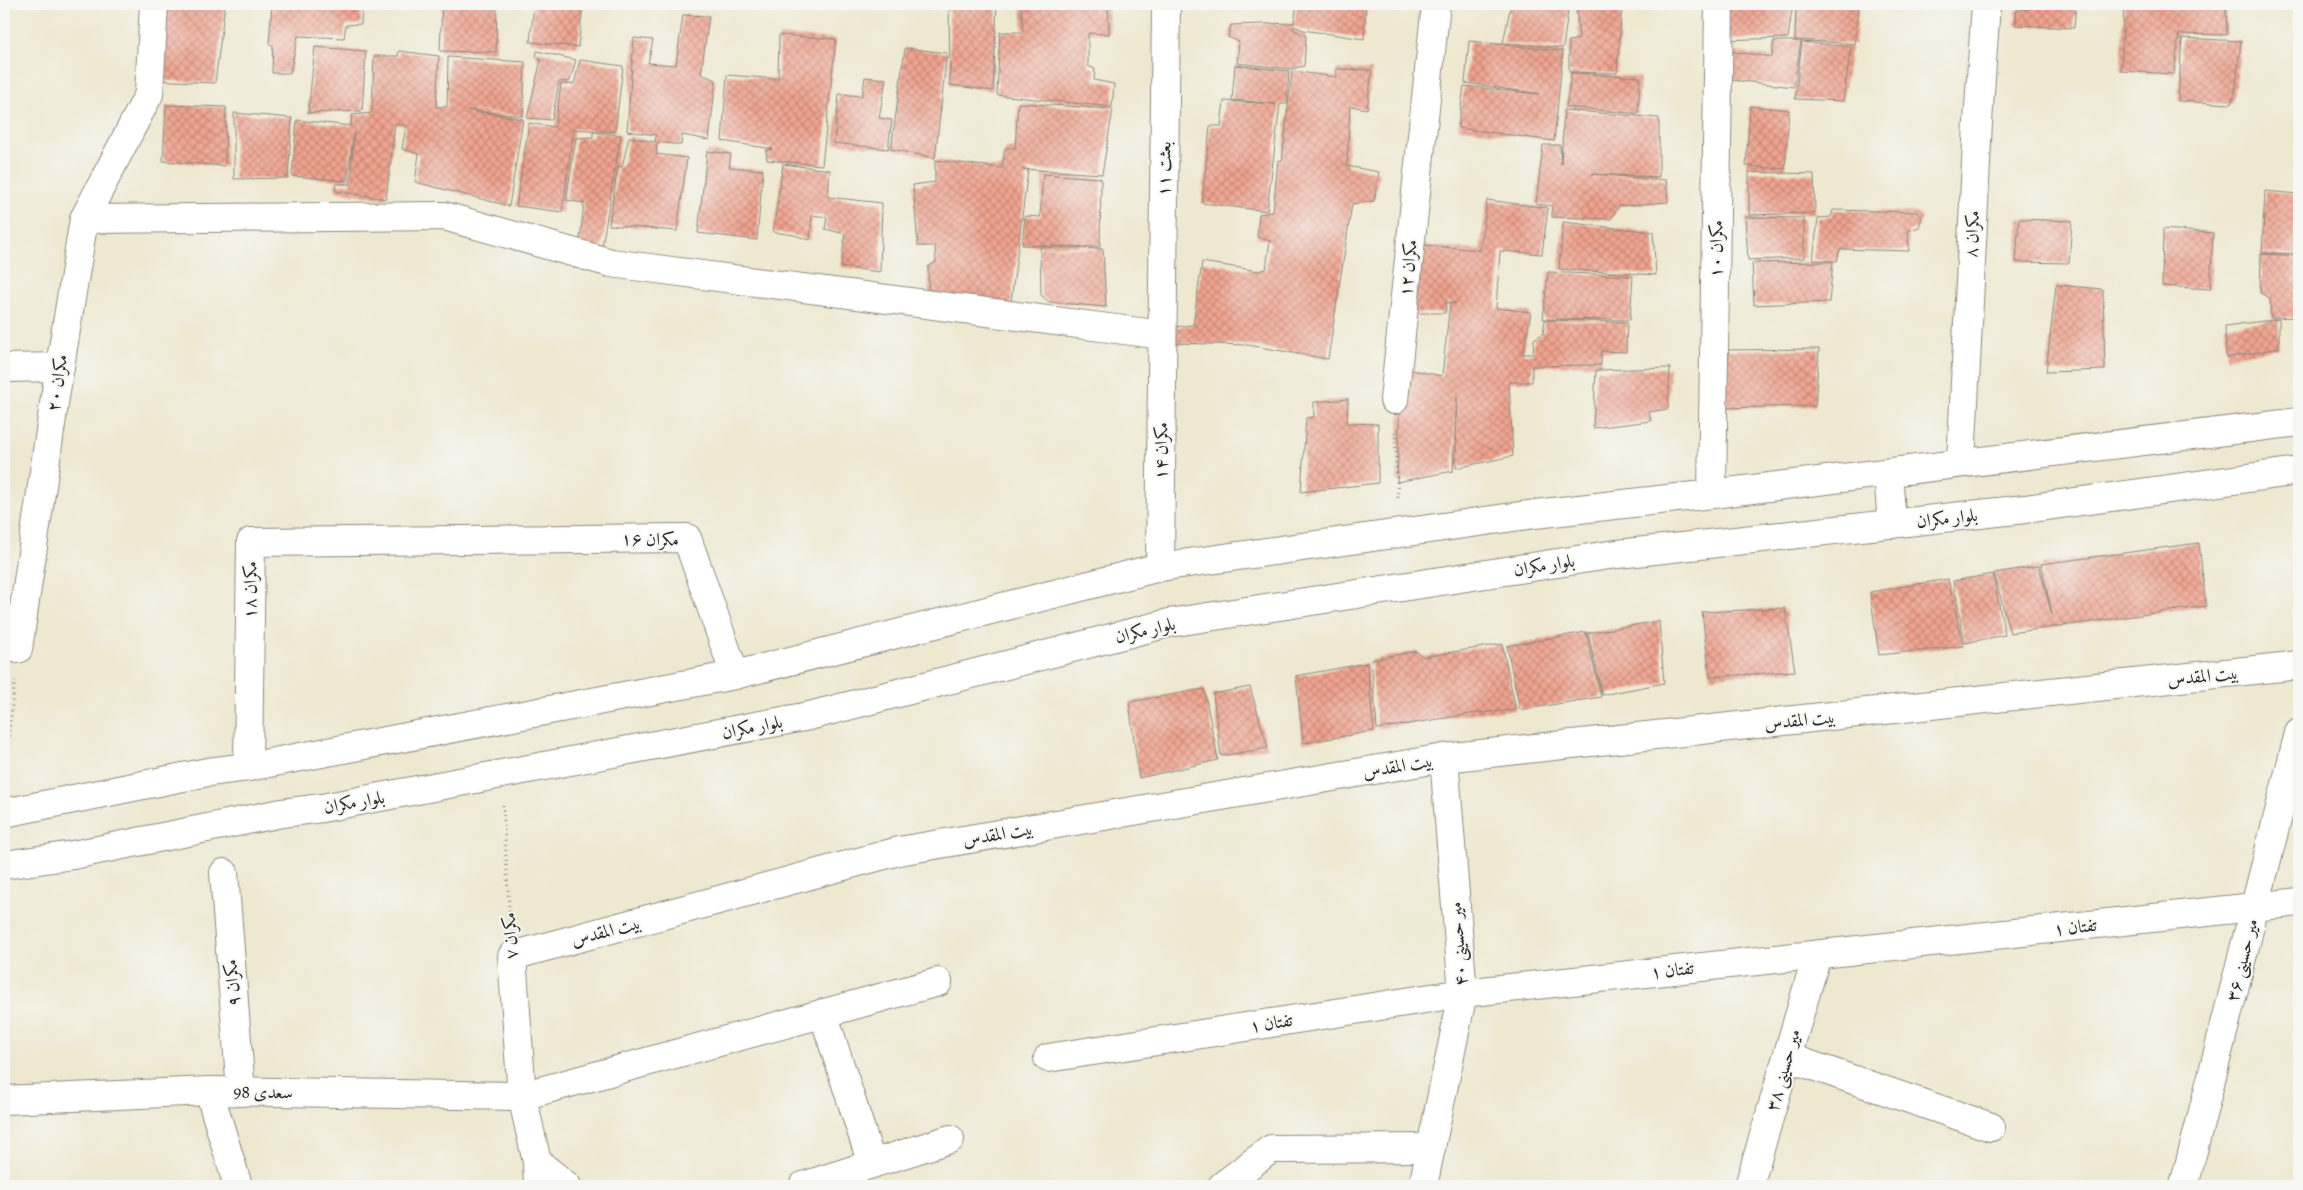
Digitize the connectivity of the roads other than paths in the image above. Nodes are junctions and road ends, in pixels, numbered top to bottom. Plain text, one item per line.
1 (154, 4) edge
2 (1166, 4) edge
3 (1436, 4) edge
4 (1719, 4) edge
5 (1986, 4) edge
6 (84, 219) junction
7 (1162, 335) junction
8 (4, 368) edge
9 (60, 368) junction
10 (1394, 400) road end
11 (2299, 422) edge
12 (1961, 464) junction
13 (2299, 471) edge
14 (1888, 473) junction
15 (1712, 494) junction
16 (1892, 524) junction
17 (469, 540) joint
18 (1160, 567) junction
19 (18, 650) road end
20 (2299, 665) edge
21 (735, 675) junction
22 (2299, 733) edge
23 (1444, 758) junction
24 (248, 767) junction
25 (4, 814) edge
26 (4, 864) edge
27 (224, 873) dead end
28 (2299, 902) edge
29 (2255, 907) junction
30 (1817, 955) junction
31 (512, 956) joint
32 (938, 982) dead end
33 (1463, 993) junction
34 (823, 1013) junction
35 (1787, 1057) junction
36 (1048, 1058) dead end
37 (208, 1091) junction
38 (241, 1092) junction
39 (522, 1096) junction
40 (4, 1100) edge
41 (1991, 1127) dead end
42 (950, 1139) dead end
43 (1432, 1148) junction
44 (872, 1164) junction
45 (538, 1174) edge
46 (238, 1186) edge
47 (567, 1186) edge
48 (803, 1186) edge
49 (1222, 1186) edge
50 (1423, 1186) edge
51 (1749, 1186) edge
52 (2184, 1186) edge

1 - 6 street, مکران ۲۰
2 - 7 street, بعثت ۱۱
3 - 10 street, مکران ۱۲
4 - 15 street, مکران ۱۰
5 - 12 street, مکران ۸
6 - 7 street
6 - 9 street, مکران ۲۰
7 - 18 street, مکران ۱۴
8 - 9 street
9 - 19 street, مکران ۲۰
11 - 12 street
12 - 14 street
13 - 16 street, بلوار مکران
14 - 15 street
14 - 16 street
15 - 18 street
16 - 26 street, بلوار مکران
17 - 21 street, مکران ۱۶
17 - 24 street, مکران ۱۸
18 - 21 street
20 - 23 street, بیت المقدس
21 - 24 street
22 - 29 street, میر حسینی ۳۶
23 - 31 street, بیت المقدس
23 - 33 street, میر حسینی ۴۰
24 - 25 street
27 - 38 street, مکران ۹
28 - 29 street, تفتان ۱
29 - 30 street, تفتان ۱
29 - 52 street, میر حسینی ۳۶
30 - 33 street, تفتان ۱
30 - 35 street, میر حسینی ۳۸
31 - 39 street, مکران ۷
32 - 34 street, سعدی 98
33 - 36 street, تفتان ۱
33 - 43 street, میر حسینی ۴۰
34 - 39 street, سعدی 98
34 - 44 street
35 - 41 street
35 - 51 street, میر حسینی ۳۸
37 - 38 street, سعدی 98
37 - 40 street, سعدی 98
37 - 46 street
38 - 39 street, سعدی 98
39 - 45 street, مکران ۷
42 - 44 street
43 - 49 street
43 - 50 street, میر حسینی ۴۰
44 - 48 street
45 - 47 street

